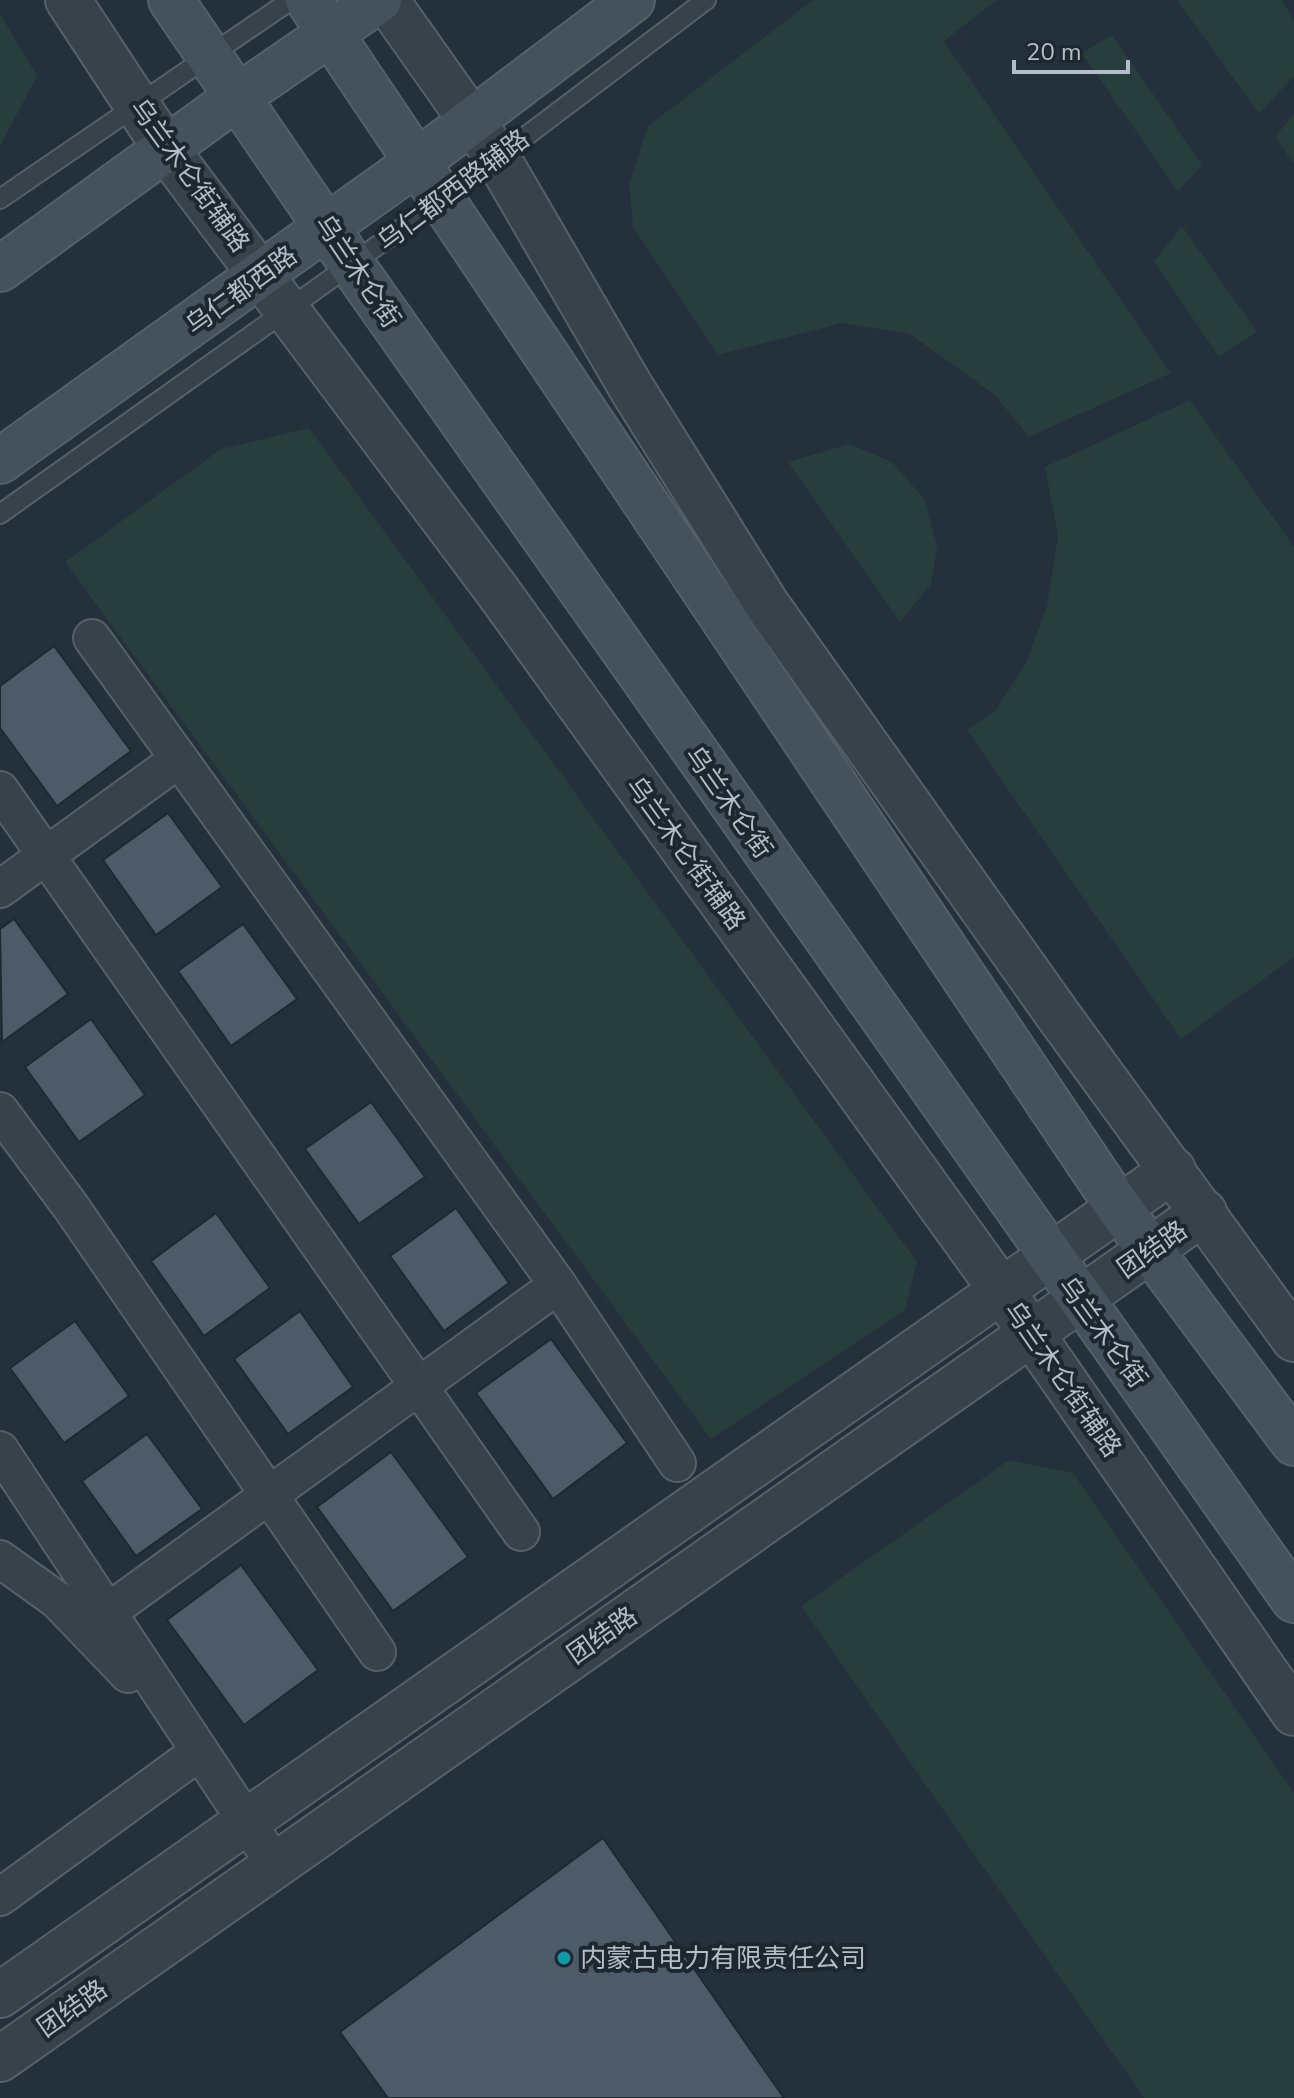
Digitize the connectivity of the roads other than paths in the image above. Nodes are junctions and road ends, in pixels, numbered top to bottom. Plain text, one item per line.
1 (68, 0) edge
2 (171, 0) edge
3 (291, 0) edge
4 (379, 0) edge
5 (386, 0) edge
6 (632, 0) edge
7 (706, 0) edge
8 (320, 17) edge
9 (210, 55) junction
10 (236, 98) junction
11 (138, 106) junction
12 (472, 119) junction
13 (166, 149) junction
14 (497, 157) junction
15 (416, 163) junction
16 (0, 199) edge
17 (443, 199) junction
18 (328, 227) junction
19 (352, 265) junction
20 (0, 269) edge
21 (275, 291) junction
22 (0, 461) edge
23 (0, 514) edge
24 (92, 638) dead end
25 (179, 759) junction
26 (0, 790) edge
27 (46, 856) junction
28 (0, 889) edge
29 (0, 1111) edge
30 (1173, 1170) junction
31 (1119, 1208) junction
32 (1204, 1212) junction
33 (1149, 1250) junction
34 (1049, 1257) junction
35 (558, 1285) junction
36 (1002, 1291) junction
37 (1080, 1299) junction
38 (1033, 1335) junction
39 (1294, 1339) edge
40 (419, 1386) junction
41 (1294, 1443) edge
42 (0, 1450) edge
43 (677, 1463) dead end
44 (269, 1495) junction
45 (521, 1532) dead end
46 (0, 1559) edge
47 (1294, 1600) edge
48 (108, 1612) junction
49 (377, 1652) dead end
50 (1294, 1713) edge
51 (199, 1752) junction
52 (247, 1820) junction
53 (274, 1863) junction
54 (0, 1897) edge
55 (0, 1995) edge
56 (0, 2059) edge

1 - 11 street, 乌兰木仑街辅路
2 - 9 main road, 乌兰木仑街
3 - 9 lane
4 - 8 main road
5 - 12 street
6 - 12 main road, 乌仁都西路
7 - 14 lane, 乌仁都西路辅路
8 - 10 main road
8 - 15 main road
9 - 10 main road, 乌兰木仑街
9 - 11 lane
10 - 13 main road
10 - 18 main road, 乌兰木仑街
11 - 13 street, 乌兰木仑街辅路
11 - 16 lane
12 - 14 street
12 - 15 main road, 乌仁都西路
13 - 20 main road
13 - 21 street, 乌兰木仑街辅路
14 - 17 lane, 乌仁都西路辅路
14 - 30 street
15 - 17 main road
15 - 18 main road, 乌仁都西路
17 - 19 lane, 乌仁都西路辅路
17 - 31 main road
18 - 19 main road, 乌兰木仑街
18 - 21 main road, 乌仁都西路
19 - 21 lane, 乌仁都西路辅路
19 - 34 main road, 乌兰木仑街
21 - 22 main road, 乌仁都西路
21 - 23 lane, 乌仁都西路辅路
21 - 36 street, 乌兰木仑街辅路
24 - 25 street
25 - 27 street
25 - 35 street
26 - 27 street
27 - 28 street
27 - 40 street
29 - 44 street
30 - 31 street
30 - 32 street
31 - 33 main road
31 - 34 street
32 - 33 street, 团结路
32 - 39 street
33 - 37 street, 团结路
33 - 41 main road
34 - 36 street
34 - 37 main road, 乌兰木仑街
35 - 40 street
35 - 43 street
36 - 38 street, 乌兰木仑街辅路
36 - 52 street
37 - 38 street, 团结路
37 - 47 main road, 乌兰木仑街
38 - 50 street, 乌兰木仑街辅路
38 - 53 street, 团结路
40 - 44 street
40 - 45 street
42 - 48 street
44 - 48 street
44 - 49 street
46 - 51 street
48 - 51 street
51 - 52 street
51 - 54 street
52 - 53 street
52 - 55 street
53 - 56 street, 团结路

